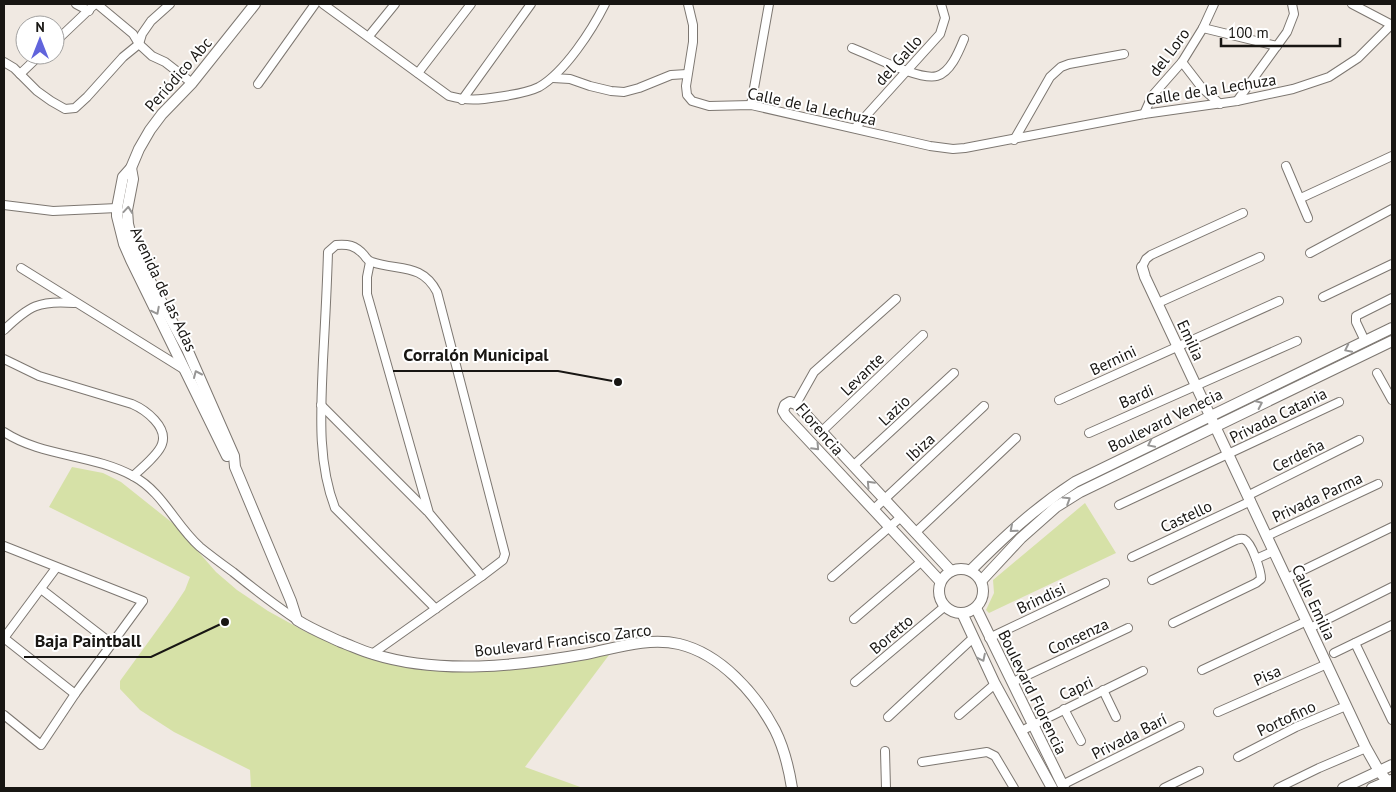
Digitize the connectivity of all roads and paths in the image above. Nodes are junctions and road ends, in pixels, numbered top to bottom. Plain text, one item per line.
1 (76, 4) edge
2 (96, 4) edge
3 (170, 4) edge
4 (255, 4) edge
5 (315, 4) edge
6 (323, 4) edge
7 (394, 4) edge
8 (471, 4) edge
9 (531, 4) edge
10 (605, 4) edge
11 (688, 4) edge
12 (769, 4) edge
13 (941, 4) edge
14 (1214, 4) edge
15 (1292, 4) edge
16 (1352, 4) edge
17 (89, 11) junction
18 (1392, 24) edge
19 (1204, 28) junction
20 (65, 33) edge
21 (369, 36) junction
22 (964, 40) dead end
23 (139, 44) junction
24 (1277, 46) junction
25 (852, 48) dead end
26 (1124, 54) dead end
27 (4, 62) edge
28 (1182, 62) junction
29 (29, 65) edge
30 (906, 72) junction
31 (418, 73) junction
32 (20, 74) junction
33 (687, 74) junction
34 (553, 78) junction
35 (192, 83) junction
36 (258, 84) dead end
37 (462, 100) junction
38 (1237, 102) junction
39 (1220, 104) junction
40 (751, 105) junction
41 (1144, 114) junction
42 (855, 128) junction
43 (1014, 140) junction
44 (1392, 156) edge
45 (1286, 166) dead end
46 (131, 168) junction
47 (1300, 198) junction
48 (4, 205) edge
49 (117, 208) junction
50 (1392, 209) edge
51 (1243, 213) dead end
52 (1308, 218) dead end
53 (1310, 253) dead end
54 (1260, 257) dead end
55 (370, 262) junction
56 (1392, 264) edge
57 (1142, 267) joint
58 (22, 268) dead end
59 (1323, 297) dead end
60 (1392, 298) edge
61 (896, 299) dead end
62 (1279, 301) dead end
63 (76, 303) junction
64 (1158, 303) junction
65 (1392, 328) edge
66 (4, 330) edge
67 (922, 335) dead end
68 (1297, 341) dead end
69 (1365, 341) junction
70 (1392, 341) edge
71 (1178, 346) junction
72 (4, 359) edge
73 (186, 370) junction
74 (954, 373) dead end
75 (1377, 373) dead end
76 (1196, 384) junction
77 (1060, 400) dead end
78 (1392, 400) edge
79 (1339, 402) dead end
80 (321, 404) junction
81 (796, 404) junction
82 (984, 406) dead end
83 (1210, 415) junction
84 (1215, 425) junction
85 (4, 432) edge
86 (821, 432) junction
87 (1089, 433) dead end
88 (1016, 438) dead end
89 (1359, 440) dead end
90 (1229, 454) junction
91 (853, 466) junction
92 (235, 467) junction
93 (133, 476) junction
94 (1378, 484) dead end
95 (1250, 498) junction
96 (884, 499) junction
97 (1119, 504) dead end
98 (874, 509) junction
99 (429, 513) junction
100 (900, 517) junction
101 (889, 527) junction
102 (1392, 527) edge
103 (916, 533) junction
104 (1267, 536) junction
105 (4, 546) edge
106 (1274, 551) junction
107 (1132, 557) dead end
108 (1256, 559) junction
109 (922, 561) junction
110 (56, 568) junction
111 (951, 570) junction
112 (972, 570) junction
113 (482, 576) junction
114 (832, 577) dead end
115 (1287, 578) junction
116 (1152, 580) dead end
117 (940, 581) junction
118 (981, 581) junction
119 (1105, 583) dead end
120 (1392, 587) edge
121 (41, 589) junction
122 (944, 607) junction
123 (976, 608) junction
124 (436, 609) junction
125 (962, 614) junction
126 (298, 620) junction
127 (854, 620) dead end
128 (1173, 623) dead end
129 (1309, 624) junction
130 (1392, 625) edge
131 (1128, 628) dead end
132 (4, 638) edge
133 (973, 638) junction
134 (990, 638) junction
135 (1355, 643) junction
136 (112, 644) junction
137 (1334, 652) dead end
138 (372, 654) junction
139 (1327, 664) junction
140 (1202, 670) dead end
141 (1143, 671) dead end
142 (855, 682) dead end
143 (1012, 682) junction
144 (995, 684) junction
145 (1103, 690) junction
146 (75, 694) junction
147 (1388, 702) edge
148 (1346, 706) junction
149 (1064, 709) junction
150 (1218, 712) dead end
151 (4, 715) edge
152 (959, 715) dead end
153 (888, 717) dead end
154 (1116, 717) dead end
155 (1392, 720) edge
156 (1033, 724) junction
157 (1180, 726) dead end
158 (1021, 731) junction
159 (1081, 741) dead end
160 (1366, 748) junction
161 (885, 751) dead end
162 (1238, 757) dead end
163 (922, 762) dead end
164 (1392, 765) edge
165 (1199, 771) dead end
166 (1379, 771) junction
167 (1391, 783) edge
168 (1064, 786) edge
169 (792, 788) edge
170 (886, 788) edge
171 (1014, 788) edge
172 (1052, 788) edge
173 (1164, 788) edge
174 (1278, 788) edge
175 (1344, 788) edge
176 (1372, 788) edge

1 - 17 street
2 - 17 street
2 - 23 street
3 - 23 street
4 - 35 street, Periódico Abc
5 - 36 street
6 - 21 street
7 - 21 street
8 - 31 street
9 - 37 street
10 - 34 street
11 - 33 street, Calle de la Lechuza
12 - 40 street
13 - 30 street, del Gallo
14 - 19 street, del Loro
15 - 24 street
16 - 18 street
17 - 20 street
18 - 38 street, Calle de la Lechuza
19 - 24 street
19 - 28 street, del Loro
21 - 31 street
22 - 30 street
23 - 32 street
23 - 35 street
24 - 38 street
25 - 30 street
26 - 43 street
27 - 32 street
28 - 39 street
28 - 41 street, del Loro
29 - 32 street
30 - 42 street, del Gallo
31 - 37 street
33 - 34 street
33 - 40 street, Calle de la Lechuza
34 - 37 street
35 - 46 street, Periódico Abc
38 - 39 street, Calle de la Lechuza
39 - 41 street, Calle de la Lechuza
40 - 42 street, Calle de la Lechuza
41 - 43 street, Calle de la Lechuza
42 - 43 street, Calle de la Lechuza
44 - 47 street
45 - 47 street
46 - 49 street, Avenida de las Adas
92 -> 46 street, Avenida de las Adas
47 - 52 street
48 - 49 street
49 -> 73 street, Avenida de las Adas
50 - 53 street
51 - 57 street
54 - 64 street
55 - 80 street
55 - 99 street
55 - 113 street
56 - 59 street
57 - 64 street, Emilia
58 - 63 street
60 - 69 street
61 - 81 street
62 - 71 street, Bernini
63 - 66 street
63 - 73 street
64 - 71 street, Emilia
65 - 69 street, Boulevard Venecia
67 - 86 street, Levante
68 - 76 street, Bardi
69 -> 83 street, Boulevard Venecia
84 -> 70 street, Boulevard Venecia
71 - 76 street, Emilia
71 - 77 street, Bernini
72 - 93 street
73 - 92 street, Avenida de las Adas
74 - 91 street, Lazio
75 - 78 street
76 - 83 street, Emilia
76 - 87 street, Bardi
79 - 90 street, Privada Catania
80 - 99 street
80 - 124 street
81 - 86 street, Florencia
81 -> 98 street, Florencia
82 - 96 street, Ibiza
83 - 84 street, Emilia
83 -> 112 street, Boulevard Venecia
84 - 90 street, Calle Emilia
118 -> 84 street, Boulevard Venecia
85 - 93 street
86 - 91 street, Florencia
88 - 103 street
89 - 95 street, Cerdeña
90 - 95 street, Calle Emilia
90 - 97 street, Privada Catania
96 -> 91 street, Florencia
92 - 126 street, Avenida de las Adas
93 - 126 street
94 - 104 street, Privada Parma
95 - 104 street, Calle Emilia
95 - 107 street, Castello
96 - 98 street, Ibiza
96 - 100 street, Florencia
98 - 101 street, Florencia
99 - 113 street
100 - 101 street
100 - 103 street, Florencia
101 - 109 street, Florencia
101 - 114 street
102 - 115 street
103 - 111 street, Florencia
104 - 106 street, Calle Emilia
105 - 110 street
106 - 108 street
106 - 115 street, Calle Emilia
108 - 116 street
108 - 128 street
109 - 117 street, Florencia
109 - 127 street
110 - 121 street
110 - 136 street
111 - 112 street
111 - 117 street
112 - 118 street
113 - 124 street
115 - 129 street, Calle Emilia
117 - 122 street
118 - 123 street
119 - 134 street, Brindisi
120 - 129 street
121 - 132 street
121 - 136 street
122 - 125 street
122 - 142 street, Boretto
123 - 125 street
123 - 134 street, Boulevard Florencia
124 - 138 street
125 - 133 street, Boulevard Florencia
126 - 138 street, Boulevard Francisco Zarco
129 - 139 street, Calle Emilia
129 - 140 street
130 - 135 street
131 - 143 street, Consenza
132 - 146 street
133 -> 144 street, Boulevard Florencia
133 - 153 street
134 - 143 street, Boulevard Florencia
135 - 137 street
135 - 147 street
136 - 146 street
138 - 169 street, Boulevard Francisco Zarco
139 - 148 street, Calle Emilia
139 - 150 street, Pisa
141 - 145 street, Capri
143 - 156 street, Boulevard Florencia
144 - 152 street
144 - 158 street, Boulevard Florencia
145 - 149 street, Capri
145 - 154 street
146 - 151 street
147 - 155 street
148 - 160 street, Calle Emilia
148 - 162 street, Portofino
149 - 156 street, Capri
149 - 159 street
156 - 158 street, Capri
156 - 168 street, Boulevard Florencia
157 - 168 street, Privada Barí
158 - 172 street, Boulevard Florencia
160 - 166 street, Calle Emilia
160 - 174 street
161 - 170 street
163 - 171 street
164 - 166 street
165 - 173 street
166 - 167 street, Calle Emilia
166 - 175 street
167 - 176 street

